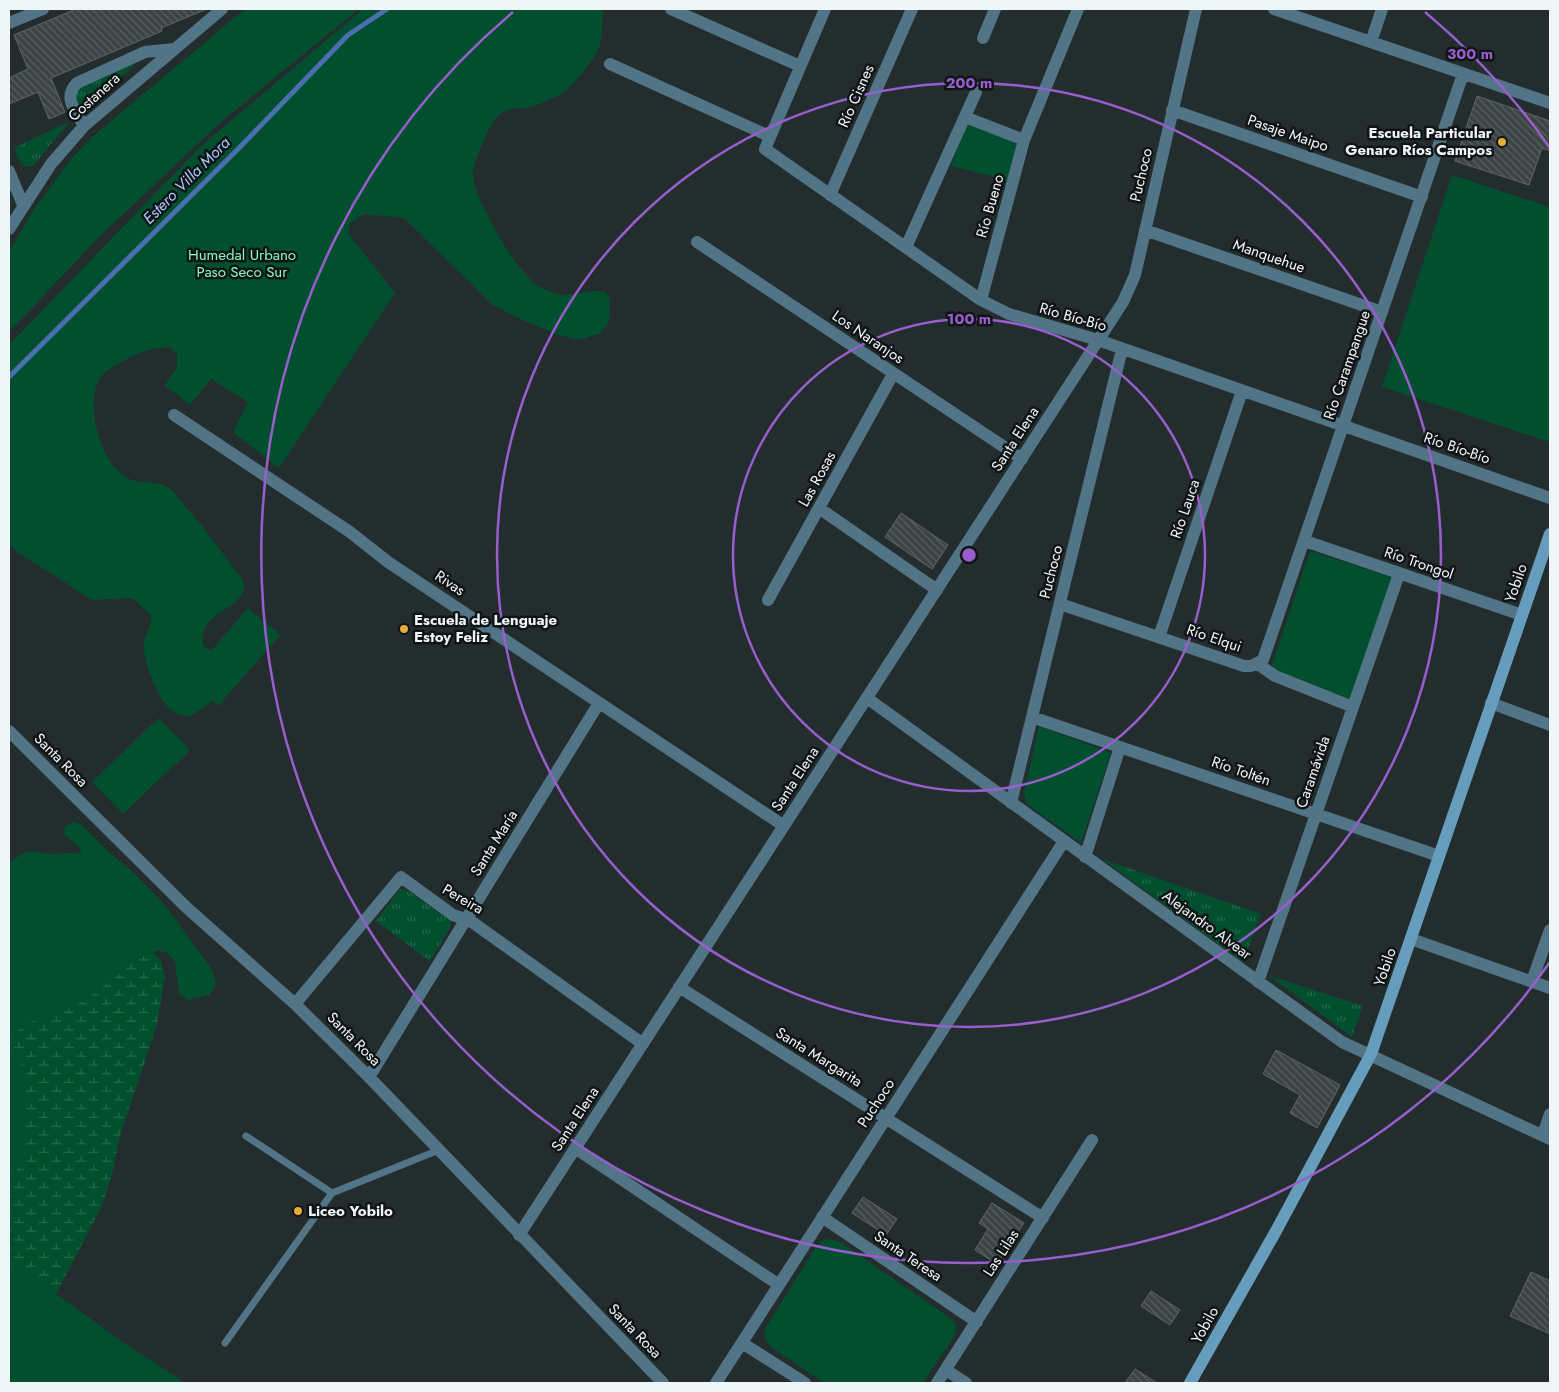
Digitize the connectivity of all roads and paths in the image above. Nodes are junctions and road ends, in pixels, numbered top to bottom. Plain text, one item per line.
1 (43, 9) edge
2 (672, 9) edge
3 (825, 9) edge
4 (912, 9) edge
5 (996, 9) edge
6 (1078, 9) edge
7 (1196, 9) edge
8 (1274, 9) edge
9 (1382, 9) edge
10 (215, 11) edge
11 (9, 23) edge
12 (983, 38) dead end
13 (1371, 42) junction
14 (174, 50) junction
15 (610, 64) dead end
16 (800, 66) junction
17 (1463, 74) junction
18 (976, 92) dead end
19 (1550, 103) edge
20 (1172, 110) junction
21 (965, 117) junction
22 (84, 126) junction
23 (769, 136) junction
24 (1024, 140) junction
25 (9, 171) edge
26 (830, 195) junction
27 (1422, 197) junction
28 (23, 205) junction
29 (9, 229) edge
30 (1145, 230) junction
31 (696, 242) dead end
32 (906, 247) junction
33 (981, 300) junction
34 (1382, 312) junction
35 (1098, 340) junction
36 (1122, 349) junction
37 (893, 374) junction
38 (1242, 391) junction
39 (174, 415) dead end
40 (1344, 426) junction
41 (1022, 459) junction
42 (1550, 498) edge
43 (819, 508) junction
44 (1550, 534) edge
45 (1305, 541) junction
46 (1399, 574) junction
47 (937, 590) junction
48 (768, 600) dead end
49 (1060, 604) junction
50 (1522, 615) junction
51 (1159, 637) junction
52 (1258, 664) junction
53 (867, 698) junction
54 (599, 702) junction
55 (1491, 703) junction
56 (1353, 707) junction
57 (1032, 717) junction
58 (1550, 725) edge
59 (9, 731) edge
60 (1120, 747) junction
61 (1012, 803) junction
62 (1316, 814) junction
63 (784, 826) junction
64 (1064, 841) junction
65 (1439, 856) junction
66 (1085, 857) junction
67 (465, 920) junction
68 (1550, 930) edge
69 (1411, 939) junction
70 (1532, 981) junction
71 (1258, 982) junction
72 (679, 987) junction
73 (1550, 988) edge
74 (295, 1004) junction
75 (642, 1044) junction
76 (1371, 1054) junction
77 (369, 1077) junction
78 (1550, 1114) edge
79 (886, 1118) junction
80 (246, 1136) dead end
81 (1547, 1137) edge
82 (1092, 1140) dead end
83 (575, 1148) junction
84 (439, 1150) junction
85 (332, 1193) junction
86 (822, 1217) junction
87 (1043, 1218) junction
88 (519, 1235) junction
89 (779, 1285) junction
90 (977, 1322) junction
91 (225, 1342) dead end
92 (742, 1343) junction
93 (946, 1370) junction
94 (663, 1383) edge
95 (716, 1383) edge
96 (804, 1383) edge
97 (937, 1383) edge
98 (966, 1383) edge
99 (1190, 1383) edge

1 - 11 street
2 - 16 street
3 - 16 street
4 - 26 street, Río Cisnes
5 - 12 street
6 - 24 street, Río Bueno
7 - 20 street, Puchoco
8 - 13 street
9 - 13 street
10 - 14 street, Costanera
13 - 17 street
14 - 22 street, Costanera
14 - 22 street
15 - 23 street
16 - 23 street
17 - 19 street
17 - 27 street, Río Carampangue
18 - 21 street
20 - 27 street, Pasaje Maipo
20 - 30 street, Puchoco
21 - 24 street
21 - 32 street
22 - 28 street, Costanera
23 - 26 street, Río Bío-Bío
24 - 33 street, Río Bueno
25 - 28 street
26 - 32 street, Río Bío-Bío
27 - 34 street, Río Carampangue
28 - 29 street, Costanera
30 - 34 street, Manquehue
30 - 35 street, Puchoco
31 - 37 street, Los Naranjos
32 - 33 street, Río Bío-Bío
33 - 35 street, Río Bío-Bío
34 - 40 street, Río Carampangue
35 - 36 street, Río Bío-Bío
35 - 41 street, Santa Elena
36 - 38 street, Río Bío-Bío
36 - 49 street, Puchoco
37 - 41 street, Los Naranjos
37 - 43 street, Las Rosas
38 - 40 street, Río Bío-Bío
38 - 51 street, Río Lauca
39 - 54 street, Rivas
40 - 42 street, Río Bío-Bío
40 - 45 street, Río Carampangue
41 - 47 street, Santa Elena
43 - 47 street
43 - 48 street, Las Rosas
44 - 50 main road, Yobilo
45 - 46 street, Río Trongol
45 - 52 street, Río Carampangue
46 - 50 street, Río Trongol
46 - 56 street, Caramávida
47 - 53 street, Santa Elena
49 - 51 street, Río Elqui
49 - 57 street, Puchoco
50 - 55 main road, Yobilo
51 - 52 street, Río Elqui
52 - 56 street, Río Elqui
53 - 61 street, Alejandro Alvear
53 - 63 street, Santa Elena
54 - 63 street, Rivas
54 - 67 street, Santa María
55 - 58 street
55 - 65 main road, Yobilo
56 - 62 street, Caramávida
57 - 60 street, Río Toltén
57 - 61 street, Puchoco
59 - 74 street, Santa Rosa
60 - 62 street, Río Toltén
60 - 66 street
61 - 64 street, Alejandro Alvear
62 - 65 street, Río Toltén
62 - 71 street, Caramávida
63 - 72 street, Santa Elena
64 - 66 street, Alejandro Alvear
64 - 79 street, Puchoco
65 - 69 main road, Yobilo
66 - 71 street, Alejandro Alvear
67 - 74 street, Pereira
67 - 75 street, Pereira
67 - 77 street, Santa María
68 - 70 street
69 - 70 street
69 - 76 main road, Yobilo
70 - 73 street
71 - 76 street, Alejandro Alvear
72 - 75 street, Santa Elena
72 - 79 street, Santa Margarita
74 - 77 street, Santa Rosa
75 - 83 street, Santa Elena
76 - 81 street, Alejandro Alvear
76 - 99 main road, Yobilo
77 - 84 street, Santa Rosa
78 - 81 street
79 - 86 street, Puchoco
79 - 87 street, Santa Margarita
80 - 85 lane
82 - 87 street, Las Lilas
83 - 88 street, Santa Elena
83 - 89 street
84 - 85 lane
84 - 88 street, Santa Rosa
85 - 91 lane
86 - 89 street, Puchoco
86 - 90 street, Santa Teresa
87 - 90 street, Las Lilas
88 - 94 street, Santa Rosa
89 - 92 street, Puchoco
90 - 93 street, Las Lilas
92 - 95 street, Puchoco
92 - 96 street
93 - 97 street, Las Lilas
93 - 98 street

